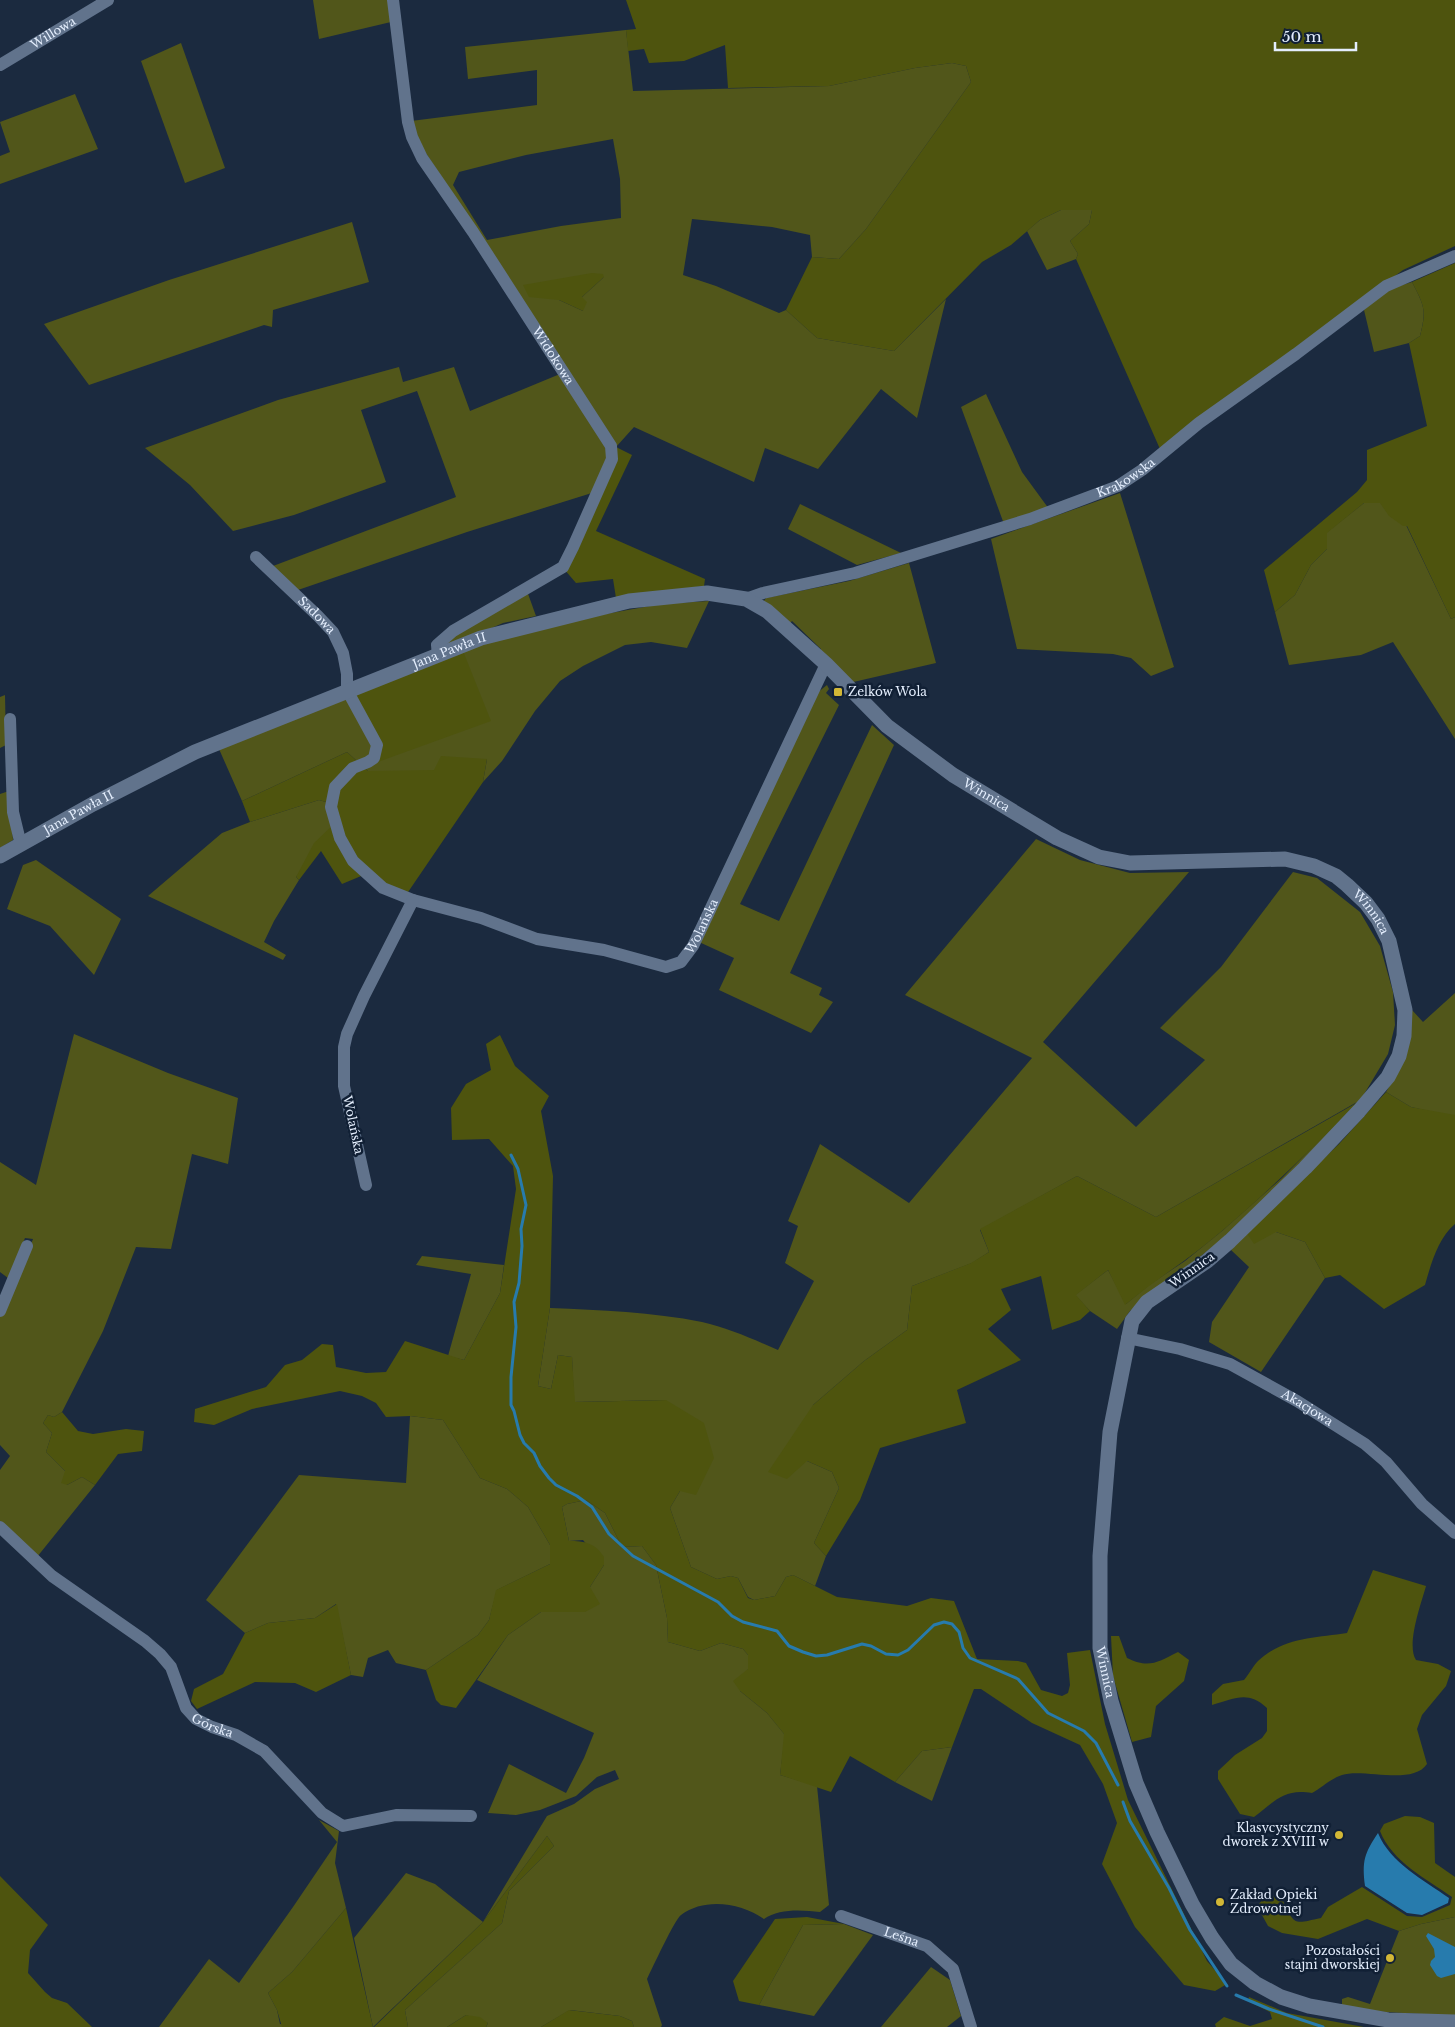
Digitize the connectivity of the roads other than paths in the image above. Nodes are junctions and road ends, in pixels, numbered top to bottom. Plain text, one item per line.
1 (108, 0) edge
2 (393, 0) edge
3 (0, 65) edge
4 (1455, 256) edge
5 (256, 557) dead end
6 (746, 599) junction
7 (438, 656) junction
8 (826, 664) junction
9 (347, 690) junction
10 (10, 719) dead end
11 (887, 726) joint
12 (21, 845) junction
13 (0, 856) edge
14 (413, 900) junction
15 (366, 1185) dead end
16 (27, 1246) dead end
17 (0, 1311) edge
18 (1127, 1338) junction
19 (0, 1527) edge
20 (1455, 1533) edge
21 (471, 1816) dead end
22 (841, 1916) dead end
23 (1455, 2022) edge
24 (971, 2027) edge

1 - 3 street, Willowa
2 - 7 street, Widokowa
4 - 6 street, Krakowska
5 - 9 street, Sadowa
6 - 7 street, Jana Pawła II
6 - 8 street, Jana Pawła II
7 - 9 street, Jana Pawła II
8 - 11 street, Jana Pawła II
8 - 14 street, Wolańska
9 - 12 street, Jana Pawła II
9 - 14 street, Wolańska
10 - 12 street
11 - 18 street, Winnica
12 - 13 street, Jana Pawła II
14 - 15 street, Wolańska
16 - 17 street
18 - 20 street, Akacjowa
18 - 23 street, Winnica
19 - 21 street, Górska
22 - 24 street, Leśna

